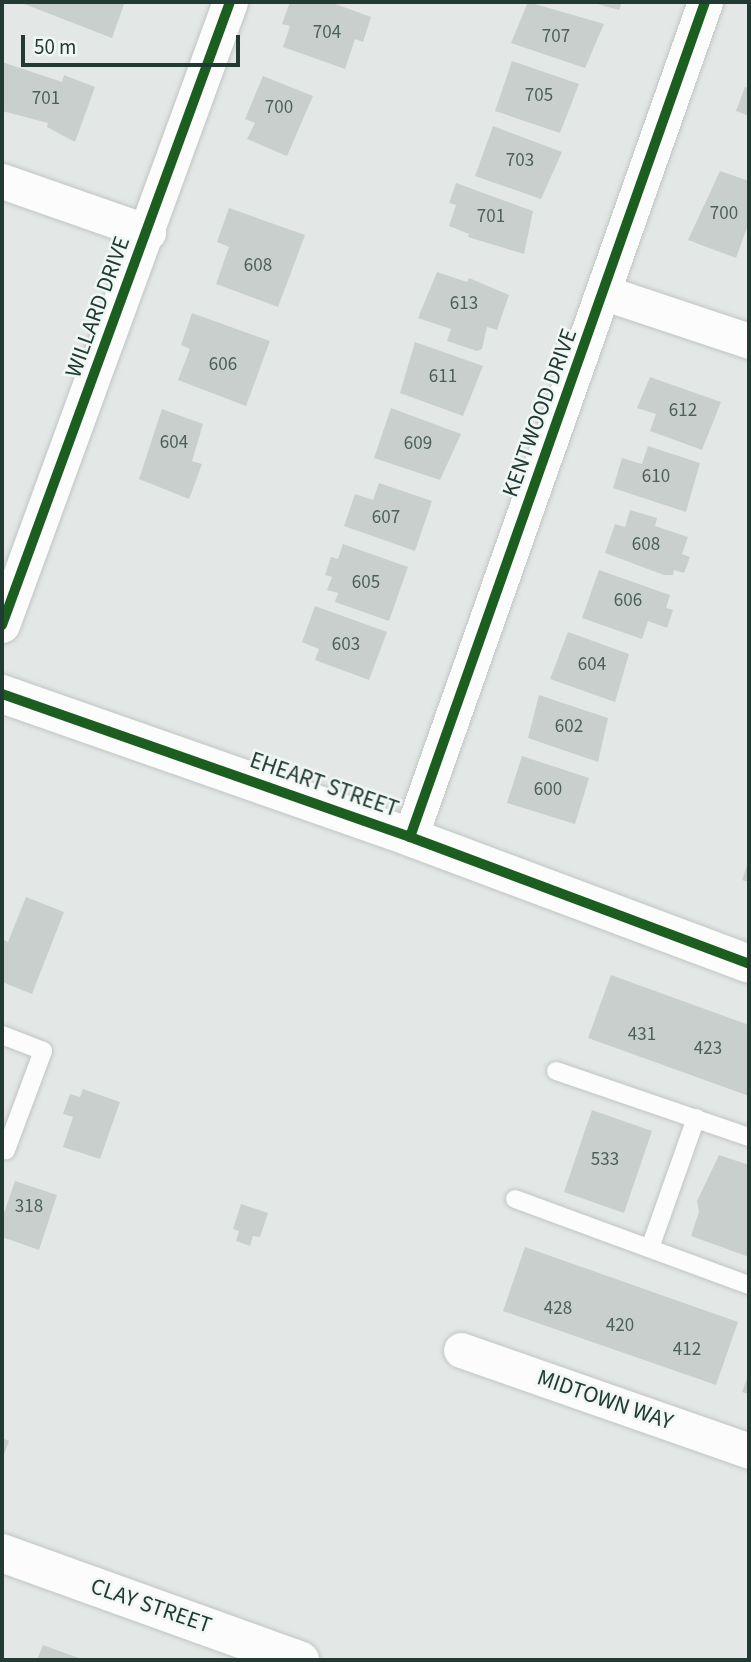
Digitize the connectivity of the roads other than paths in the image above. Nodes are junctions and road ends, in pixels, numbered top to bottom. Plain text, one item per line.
1 (230, 2) edge
2 (705, 2) edge
3 (2, 181) edge
4 (148, 232) junction
5 (605, 293) junction
6 (749, 341) edge
7 (2, 625) edge
8 (2, 694) edge
9 (410, 837) junction
10 (749, 964) edge
11 (2, 1035) edge
12 (556, 1070) dead end
13 (696, 1118) junction
14 (749, 1137) edge
15 (6, 1150) dead end
16 (515, 1199) dead end
17 (650, 1248) junction
18 (749, 1284) edge
19 (461, 1350) dead end
20 (749, 1451) edge
21 (2, 1553) edge
22 (300, 1660) edge

1 - 4 street, WILLARD DRIVE
2 - 5 street, KENTWOOD DRIVE
3 - 4 street
4 - 7 street, WILLARD DRIVE
5 - 6 street
5 - 9 street, KENTWOOD DRIVE
8 - 9 street, EHEART STREET
9 - 10 street, EHEART STREET
11 - 15 lane
12 - 13 lane
13 - 14 lane
13 - 17 lane
16 - 17 lane
17 - 18 lane
19 - 20 street, MIDTOWN WAY
21 - 22 street, CLAY STREET

